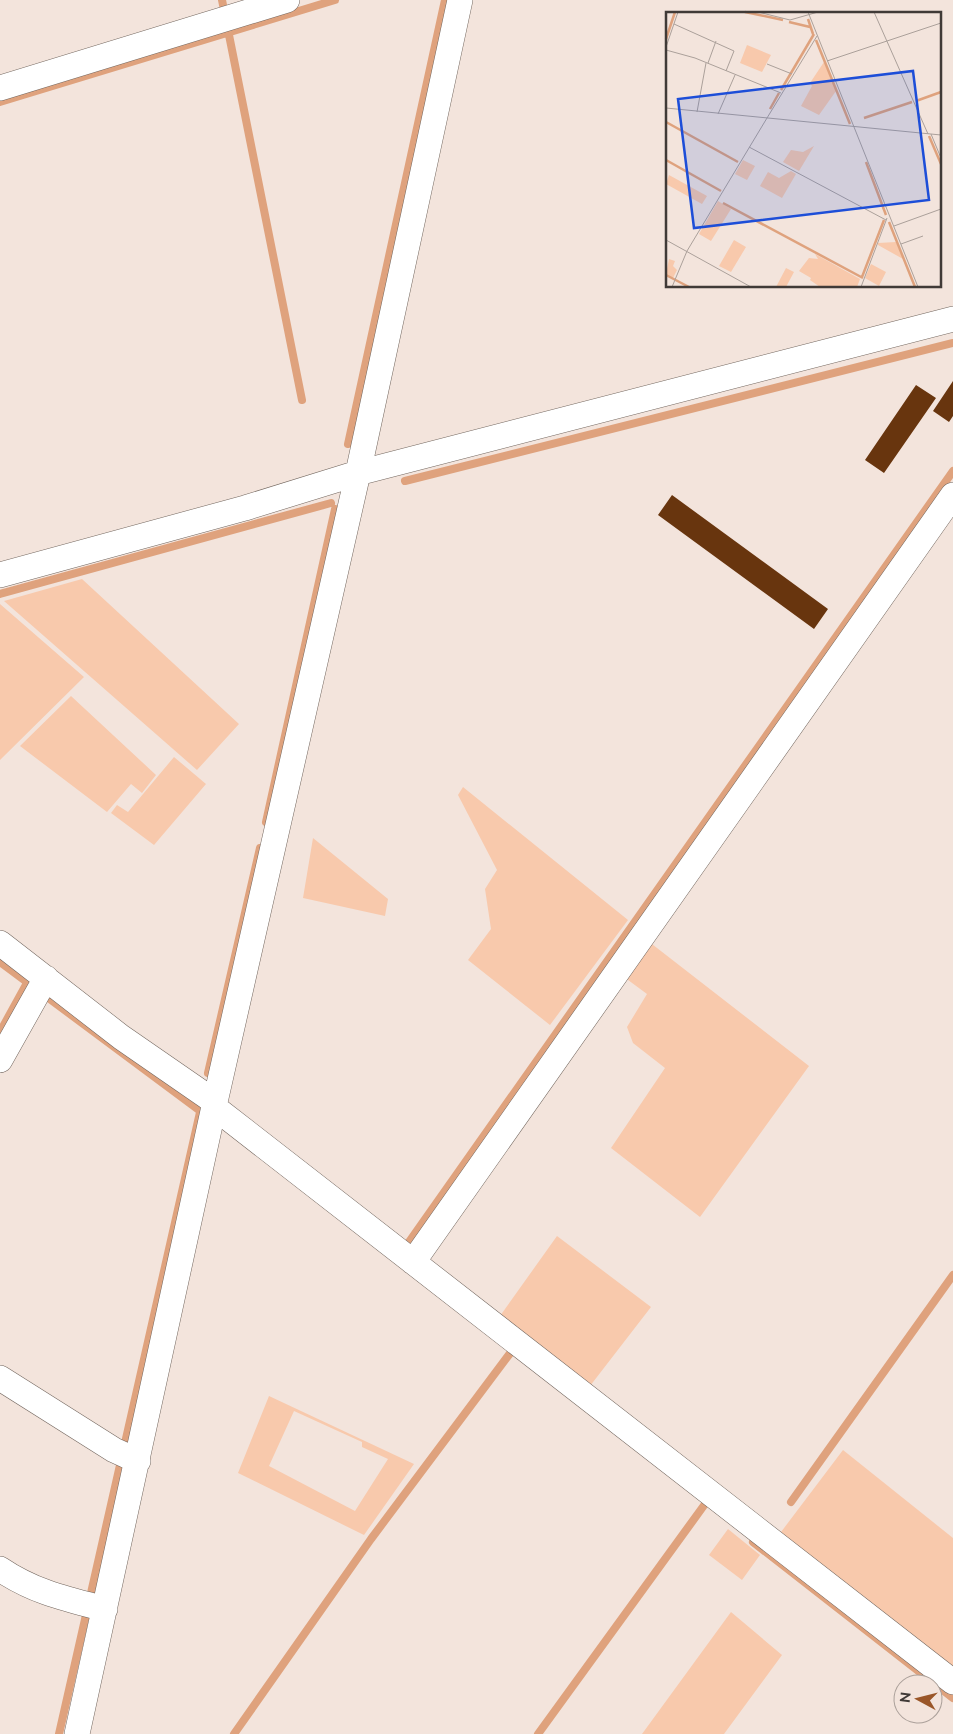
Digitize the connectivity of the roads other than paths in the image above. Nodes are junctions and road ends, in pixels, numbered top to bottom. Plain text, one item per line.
1 (287, 0) edge
2 (460, 0) edge
3 (0, 88) edge
4 (953, 319) edge
5 (358, 473) junction
6 (953, 495) edge
7 (0, 575) edge
8 (0, 943) edge
9 (41, 985) junction
10 (0, 1060) edge
11 (214, 1104) junction
12 (405, 1256) junction
13 (0, 1378) edge
14 (128, 1457) junction
15 (0, 1569) edge
16 (93, 1606) junction
17 (953, 1682) edge
18 (76, 1734) edge

1 - 3 street
2 - 5 street
4 - 5 street
5 - 7 street
5 - 11 street
6 - 12 street
8 - 9 street
9 - 10 street
9 - 11 street
11 - 12 street
11 - 14 street
12 - 17 street
13 - 14 street
14 - 16 street
15 - 16 street
16 - 18 street

